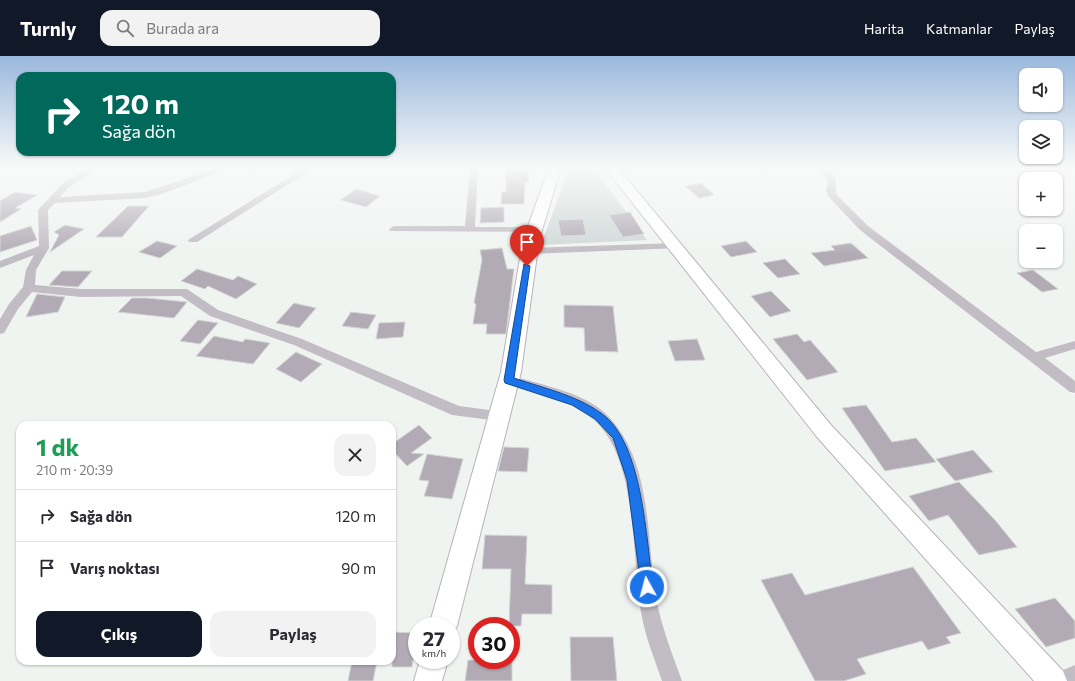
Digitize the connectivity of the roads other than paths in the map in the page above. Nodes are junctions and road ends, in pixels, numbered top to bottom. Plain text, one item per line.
1 (55, 197) edge
2 (105, 197) edge
3 (263, 197) edge
4 (472, 197) edge
5 (545, 197) edge
6 (635, 197) edge
7 (834, 197) edge
8 (52, 200) junction
9 (394, 229) dead end
10 (470, 229) junction
11 (534, 230) junction
12 (193, 240) dead end
13 (676, 246) junction
14 (44, 248) junction
15 (529, 251) junction
16 (0, 265) edge
17 (29, 288) junction
18 (0, 330) edge
19 (1075, 345) edge
20 (1033, 357) junction
21 (509, 380) junction
22 (1075, 388) edge
23 (499, 416) junction
24 (445, 617) edge
25 (431, 669) edge
26 (1075, 675) edge
27 (428, 681) edge
28 (672, 681) edge
29 (1053, 681) edge
30 (1061, 681) edge

1 - 8 street
2 - 8 street
3 - 12 street
4 - 10 street
5 - 11 street
6 - 13 street
7 - 20 street
8 - 14 street
9 - 10 street
10 - 11 street
11 - 15 street
13 - 15 street
13 - 29 street
14 - 16 street
14 - 17 street
15 - 21 street
17 - 18 street
17 - 23 street
19 - 20 street
20 - 22 street
21 - 23 street
21 - 28 street
23 - 24 street
25 - 27 street
26 - 30 street

